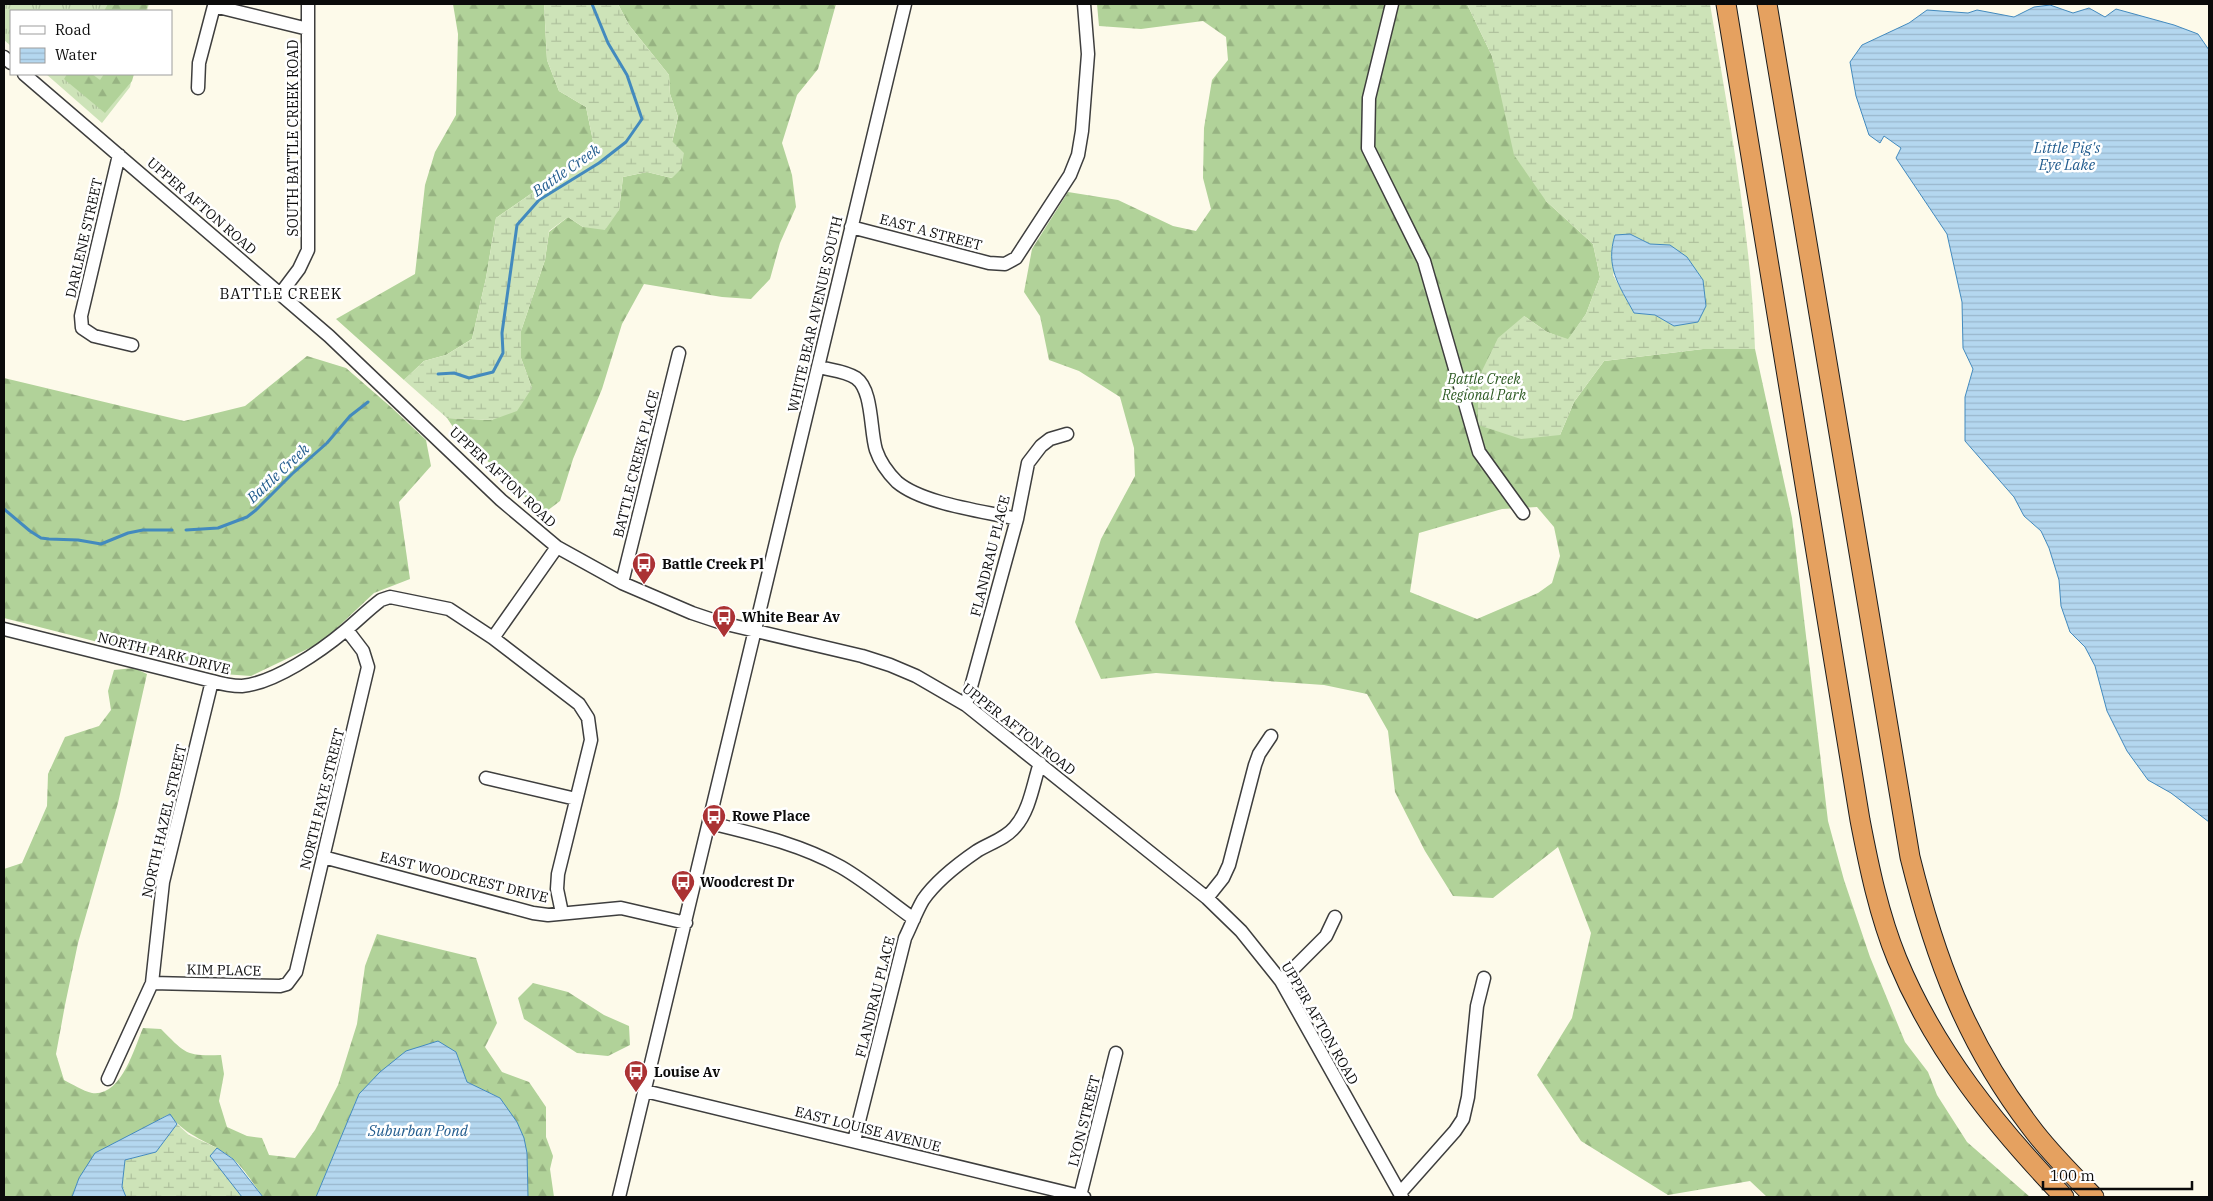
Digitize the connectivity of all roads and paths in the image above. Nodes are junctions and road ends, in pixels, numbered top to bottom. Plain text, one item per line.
1 (308, 4) edge
2 (905, 4) edge
3 (1084, 4) edge
4 (1392, 4) edge
5 (1726, 4) edge
6 (1767, 4) edge
7 (308, 29) junction
8 (25, 75) edge
9 (198, 88) dead end
10 (119, 155) junction
11 (851, 226) junction
12 (281, 294) junction
13 (132, 345) dead end
14 (679, 353) dead end
15 (819, 368) junction
16 (1067, 434) dead end
17 (1523, 512) dead end
18 (1017, 519) junction
19 (557, 547) junction
20 (622, 583) junction
21 (4, 629) edge
22 (347, 630) junction
23 (754, 630) junction
24 (493, 638) junction
25 (212, 681) junction
26 (966, 705) junction
27 (1272, 736) dead end
28 (1040, 763) junction
29 (486, 778) dead end
30 (576, 799) junction
31 (710, 823) junction
32 (323, 857) junction
33 (1206, 898) junction
34 (562, 913) junction
35 (1335, 917) dead end
36 (914, 919) junction
37 (686, 922) junction
38 (1484, 978) dead end
39 (292, 979) joint
40 (1281, 981) junction
41 (152, 983) junction
42 (1116, 1053) dead end
43 (108, 1079) dead end
44 (645, 1091) junction
45 (854, 1141) junction
46 (1401, 1195) edge
47 (619, 1197) edge
48 (1082, 1197) edge
49 (2064, 1197) edge
50 (2094, 1197) edge

1 - 7 street, SOUTH BATTLE CREEK ROAD
2 - 11 street, WHITE BEAR AVENUE SOUTH
3 - 11 street, EAST A STREET
4 - 17 street
5 - 49 highway
6 - 50 highway
7 - 9 street
7 - 12 street, SOUTH BATTLE CREEK ROAD
8 - 10 street, UPPER AFTON ROAD
10 - 12 street, UPPER AFTON ROAD
10 - 13 street, DARLENE STREET
11 - 15 street, WHITE BEAR AVENUE SOUTH
12 - 19 street, UPPER AFTON ROAD
14 - 20 street, BATTLE CREEK PLACE
15 - 18 street
15 - 23 street, WHITE BEAR AVENUE SOUTH
16 - 18 street, FLANDRAU PLACE
18 - 26 street, FLANDRAU PLACE
19 - 20 street, UPPER AFTON ROAD
19 - 24 street
20 - 23 street, UPPER AFTON ROAD
21 - 25 street, NORTH PARK DRIVE
22 - 24 street, NORTH PARK DRIVE
22 - 25 street, NORTH PARK DRIVE
22 - 32 street, NORTH FAYE STREET
23 - 26 street, UPPER AFTON ROAD
23 - 31 street, WHITE BEAR AVENUE SOUTH
24 - 30 street
25 - 41 street, NORTH HAZEL STREET
26 - 28 street, UPPER AFTON ROAD
27 - 33 street
28 - 33 street, UPPER AFTON ROAD
28 - 36 street, FLANDRAU PLACE
29 - 30 street
30 - 34 street
31 - 36 street
31 - 37 street, WHITE BEAR AVENUE SOUTH
32 - 34 street, EAST WOODCREST DRIVE
32 - 39 street, NORTH FAYE STREET
33 - 40 street, UPPER AFTON ROAD
34 - 37 street, EAST WOODCREST DRIVE
35 - 40 street
36 - 45 street, FLANDRAU PLACE
37 - 44 street, WHITE BEAR AVENUE SOUTH
38 - 46 street
39 - 41 street, KIM PLACE
40 - 46 street, UPPER AFTON ROAD
41 - 43 street, NORTH HAZEL STREET
42 - 48 street, LYON STREET
44 - 45 street, EAST LOUISE AVENUE
44 - 47 street, WHITE BEAR AVENUE SOUTH
45 - 48 street, EAST LOUISE AVENUE

